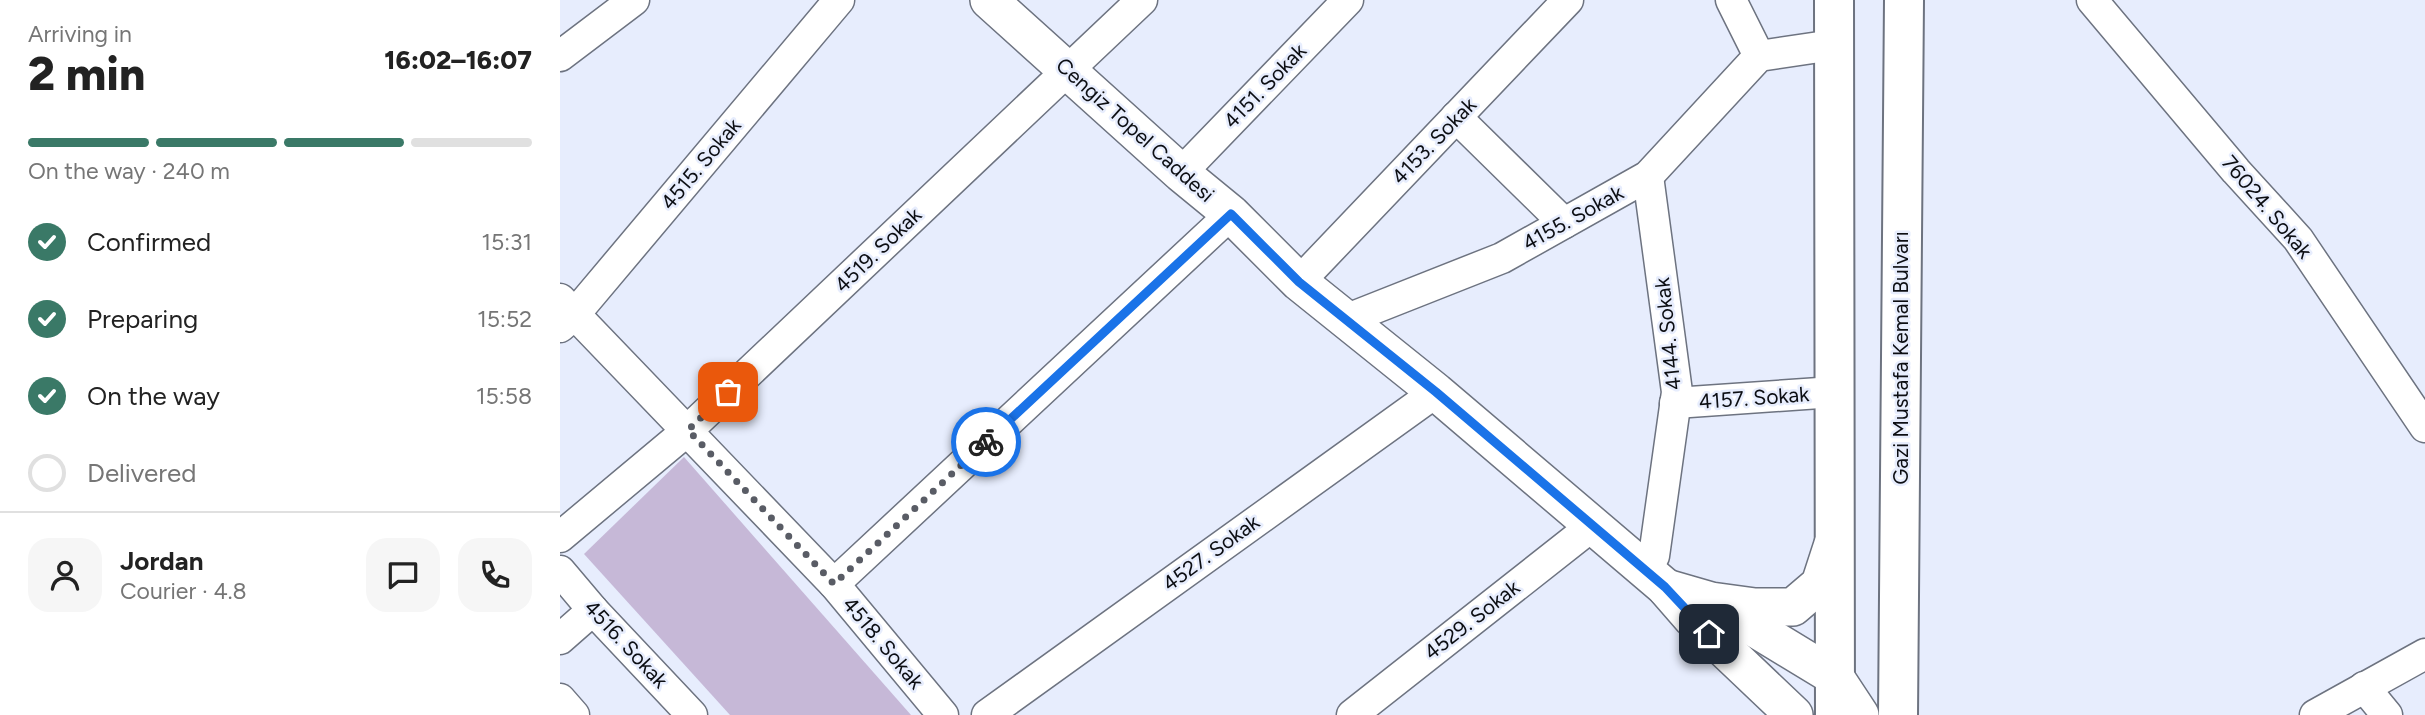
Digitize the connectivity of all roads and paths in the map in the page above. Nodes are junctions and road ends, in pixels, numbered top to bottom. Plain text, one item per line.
1 (634, 0) edge
2 (839, 0) edge
3 (989, 0) edge
4 (1142, 0) edge
5 (1348, 0) edge
6 (1568, 0) edge
7 (1731, 0) edge
8 (1834, 0) edge
9 (1903, 0) edge
10 (2092, 0) edge
11 (1833, 45) junction
12 (560, 56) edge
13 (1759, 56) junction
14 (1067, 69) junction
15 (1456, 117) junction
16 (1181, 173) junction
17 (1648, 176) junction
18 (1231, 214) junction
19 (1564, 223) junction
20 (1299, 282) junction
21 (565, 313) edge
22 (1345, 320) junction
23 (1436, 392) junction
24 (1833, 392) junction
25 (1675, 403) junction
26 (2425, 426) edge
27 (688, 430) junction
28 (1592, 526) junction
29 (560, 537) edge
30 (1833, 542) junction
31 (560, 571) edge
32 (1651, 576) junction
33 (834, 584) junction
34 (1711, 601) junction
35 (593, 610) junction
36 (560, 639) edge
37 (2425, 653) edge
38 (1835, 677) junction
39 (2364, 687) junction
40 (560, 699) edge
41 (1005, 710) edge
42 (574, 715) edge
43 (692, 715) edge
44 (943, 715) edge
45 (1352, 715) edge
46 (1794, 715) edge
47 (1835, 715) edge
48 (1860, 715) edge
49 (1898, 715) edge
50 (2315, 715) edge
51 (2387, 715) edge

1 - 12 street
2 - 21 street, 4515. Sokak
3 - 14 street, Cengiz Topel Caddesi
4 - 14 street, 4519. Sokak
5 - 16 street, 4151. Sokak
6 - 15 street, 4153. Sokak
7 - 13 street
8 - 11 highway
9 - 49 highway, Gazi Mustafa Kemal Bulvarı
10 - 26 street, 76024. Sokak
11 - 13 street
11 - 24 highway
13 - 17 street, 4155. Sokak
14 - 16 street, Cengiz Topel Caddesi
14 - 27 street, 4519. Sokak
15 - 19 street
15 - 20 street, 4153. Sokak
16 - 18 street, Cengiz Topel Caddesi
17 - 19 street, 4155. Sokak
17 - 25 street, 4144. Sokak
18 - 20 street, Cengiz Topel Caddesi
18 - 33 street
19 - 22 street, 4155. Sokak
20 - 22 street, Cengiz Topel Caddesi
21 - 27 street, 4518. Sokak
22 - 23 street, Cengiz Topel Caddesi
23 - 28 street, Cengiz Topel Caddesi
23 - 41 street, 4527. Sokak
24 - 25 street, 4157. Sokak
24 - 30 highway
25 - 32 street, 4144. Sokak
27 - 29 street, 4519. Sokak
27 - 33 street, 4518. Sokak
28 - 32 street, Cengiz Topel Caddesi
28 - 45 street, 4529. Sokak
30 - 34 street, Cengiz Topel Caddesi
30 - 38 highway
31 - 35 street, 4516. Sokak
32 - 34 street, Cengiz Topel Caddesi
32 - 46 street, Cengiz Topel Caddesi
33 - 44 street, 4518. Sokak
34 - 38 street, Cengiz Topel Caddesi
35 - 36 street
35 - 43 street, 4516. Sokak
37 - 39 street
38 - 47 highway
38 - 48 street, Cengiz Topel Caddesi
39 - 50 street
39 - 51 street
40 - 42 street

